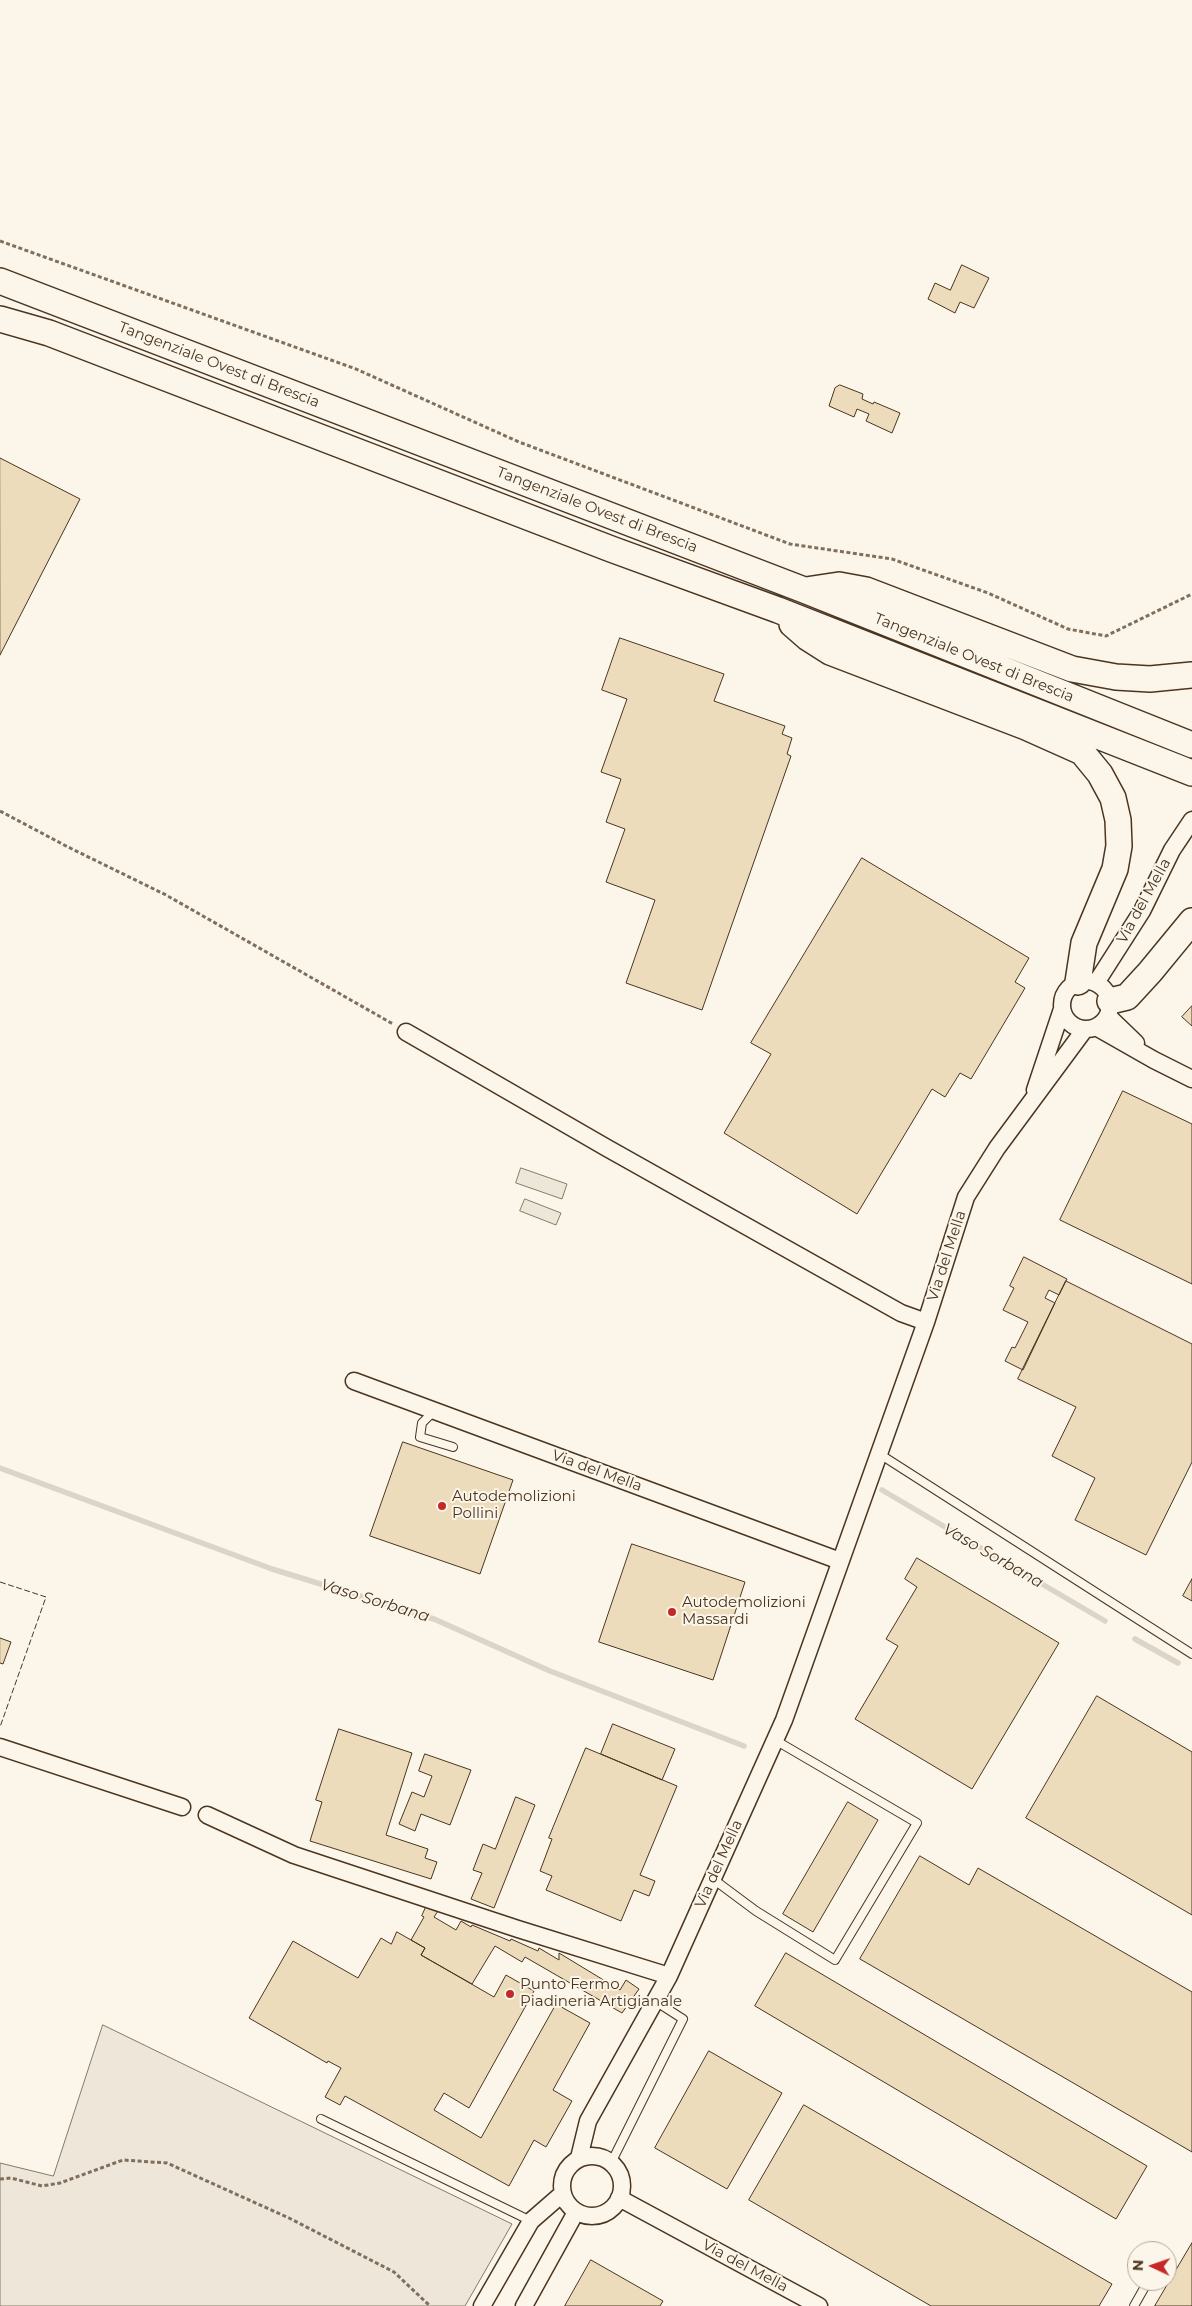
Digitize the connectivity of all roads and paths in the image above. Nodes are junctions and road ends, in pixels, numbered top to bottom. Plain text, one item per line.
1 (0, 241) edge
2 (0, 281) edge
3 (0, 319) edge
4 (804, 590) junction
5 (1192, 594) edge
6 (778, 610) junction
7 (1192, 675) edge
8 (1192, 744) edge
9 (1192, 773) edge
10 (0, 811) edge
11 (1192, 820) edge
12 (1192, 921) edge
13 (1098, 995) junction
14 (1062, 1009) junction
15 (1091, 1028) junction
16 (406, 1032) joint
17 (1154, 1060) junction
18 (1192, 1079) edge
19 (1029, 1107) junction
20 (926, 1322) junction
21 (354, 1381) dead end
22 (434, 1410) junction
23 (453, 1447) dead end
24 (878, 1453) junction
25 (840, 1561) junction
26 (1192, 1654) edge
27 (775, 1740) junction
28 (0, 1747) edge
29 (182, 1807) dead end
30 (206, 1815) dead end
31 (712, 1879) junction
32 (669, 1976) junction
33 (655, 2001) junction
34 (321, 2119) dead end
35 (579, 2158) junction
36 (611, 2163) junction
37 (0, 2179) edge
38 (562, 2194) junction
39 (619, 2198) junction
40 (576, 2212) junction
41 (531, 2221) junction
42 (1142, 2291) edge
43 (430, 2306) edge
44 (482, 2306) edge
45 (524, 2306) edge
46 (819, 2306) edge
47 (1134, 2306) edge

1 - 5 path
2 - 4 main road, Tangenziale Ovest di Brescia
3 - 6 main road, Tangenziale Ovest di Brescia
4 - 7 main road
4 - 8 main road, Tangenziale Ovest di Brescia
6 - 9 main road, Tangenziale Ovest di Brescia
6 - 13 main road
10 - 16 path
11 - 13 street, Via del Mella
12 - 13 main road
13 - 14 street, Via del Mella
13 - 15 street, Via del Mella
13 - 17 street
14 - 15 street
14 - 19 street, Via del Mella
15 - 17 street
15 - 19 street, Via del Mella
16 - 20 street
17 - 18 street
19 - 20 street, Via del Mella
20 - 24 street, Via del Mella
21 - 22 street, Via del Mella
22 - 23 lane
22 - 25 street, Via del Mella
24 - 25 street, Via del Mella
24 - 26 lane
25 - 27 street, Via del Mella
27 - 31 street, Via del Mella
27 - 31 lane
28 - 29 street
30 - 32 street
31 - 32 street, Via del Mella
32 - 33 street, Via del Mella
33 - 35 street, Via del Mella
33 - 36 lane
34 - 41 lane
35 - 36 street
35 - 38 street
36 - 39 street
37 - 43 path
38 - 40 street
38 - 41 street
39 - 40 street
39 - 46 street, Via del Mella
40 - 45 street
41 - 44 street
42 - 47 lane

